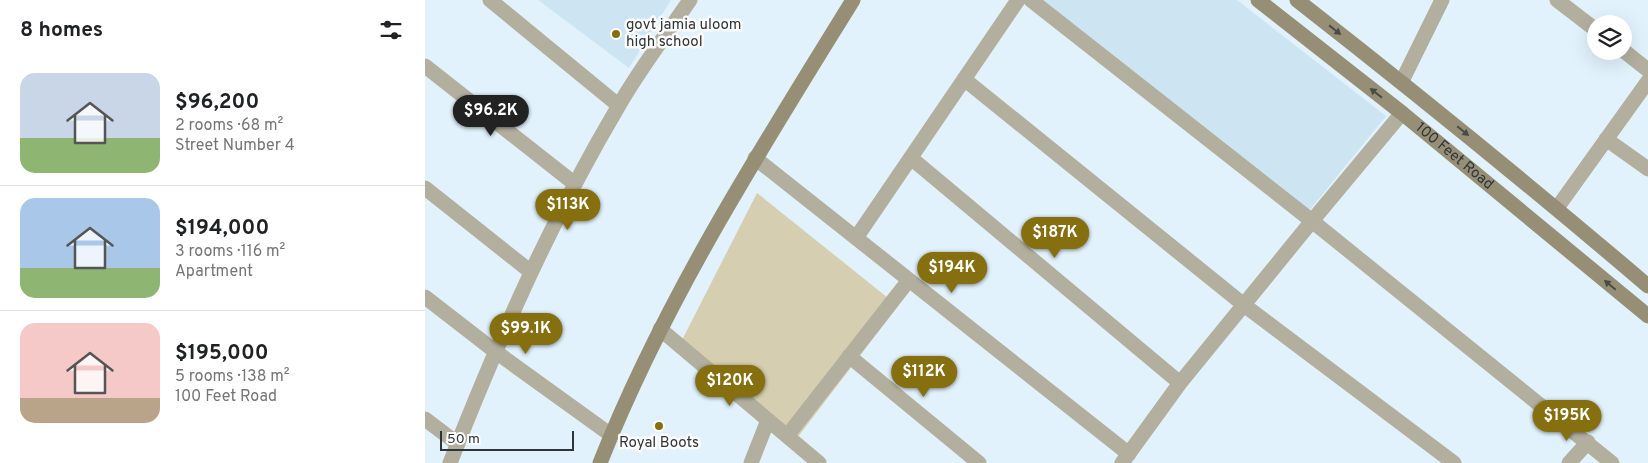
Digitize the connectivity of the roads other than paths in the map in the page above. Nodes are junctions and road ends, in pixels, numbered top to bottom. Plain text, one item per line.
1 (490, 0) edge
2 (690, 0) edge
3 (853, 0) edge
4 (1018, 0) edge
5 (1031, 0) edge
6 (1258, 0) edge
7 (1297, 0) edge
8 (1442, 0) edge
9 (1557, 0) edge
10 (1587, 23) edge
11 (1632, 58) edge
12 (425, 66) edge
13 (1648, 70) edge
14 (964, 80) junction
15 (1402, 81) junction
16 (1648, 81) edge
17 (618, 105) junction
18 (1402, 113) junction
19 (1606, 139) junction
20 (755, 158) junction
21 (911, 158) junction
22 (1648, 169) edge
23 (575, 184) junction
24 (425, 188) edge
25 (1557, 208) junction
26 (1312, 221) junction
27 (856, 238) junction
28 (531, 272) junction
29 (909, 280) junction
30 (1648, 286) edge
31 (425, 297) edge
32 (1244, 305) junction
33 (1648, 316) edge
34 (660, 329) junction
35 (496, 352) junction
36 (849, 356) junction
37 (1180, 383) junction
38 (425, 418) edge
39 (768, 420) junction
40 (611, 436) junction
41 (787, 436) junction
42 (1588, 442) junction
43 (458, 444) junction
44 (1126, 458) edge
45 (450, 463) edge
46 (600, 463) edge
47 (751, 463) edge
48 (819, 463) edge
49 (979, 463) edge
50 (1454, 463) edge
51 (1569, 463) edge
52 (1612, 463) edge

1 - 17 street
2 - 17 street
3 - 20 main road
4 - 14 street
5 - 26 street
18 -> 6 main road, 100 Feet Road
7 -> 15 main road, 100 Feet Road
8 - 15 street
9 - 10 street
11 - 13 street
12 - 23 street
14 - 21 street
14 - 32 street
15 -> 25 main road, 100 Feet Road
16 - 19 street
17 - 23 street
18 - 26 street
33 -> 18 main road, 100 Feet Road
19 - 22 street
19 - 25 street
20 - 27 street
20 - 34 main road
21 - 27 street
21 - 37 street
23 - 28 street
24 - 28 street
25 - 30 main road, 100 Feet Road
26 - 32 street
26 - 42 street
27 - 29 street
28 - 35 street
29 - 36 street
29 - 44 street
31 - 35 street
32 - 37 street
32 - 50 street
34 - 39 street
34 - 40 main road
35 - 40 street
35 - 43 street
36 - 41 street
36 - 49 street
37 - 44 street
38 - 43 street
39 - 41 street
39 - 47 street
40 - 46 main road
41 - 48 street
42 - 51 street
42 - 52 street
43 - 45 street

